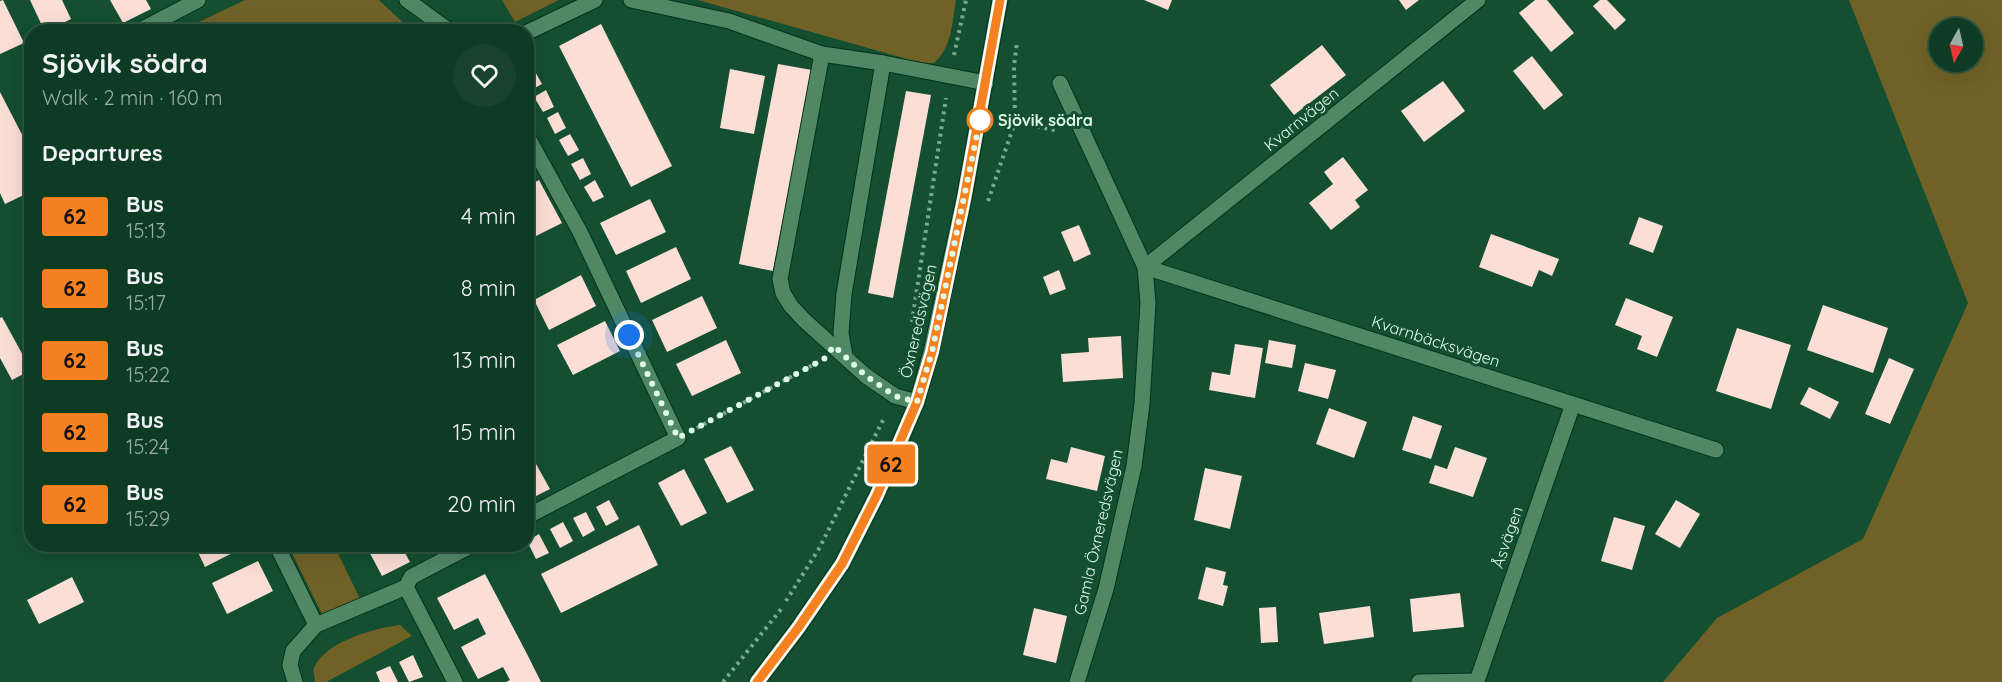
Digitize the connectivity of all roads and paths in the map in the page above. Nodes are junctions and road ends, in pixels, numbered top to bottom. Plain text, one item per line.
1 (198, 0) edge
2 (407, 0) edge
3 (595, 0) edge
4 (631, 0) edge
5 (1000, 0) edge
6 (1478, 0) edge
7 (152, 24) edge
8 (440, 24) edge
9 (534, 29) edge
10 (822, 54) junction
11 (883, 63) junction
12 (986, 83) junction
13 (1060, 84) dead end
14 (1015, 122) dead end
15 (1080, 127) junction
16 (534, 149) edge
17 (1146, 267) junction
18 (840, 351) junction
19 (917, 402) junction
20 (1573, 404) junction
21 (678, 438) junction
22 (1716, 450) dead end
23 (534, 513) edge
24 (280, 552) edge
25 (459, 552) edge
26 (406, 587) junction
27 (316, 625) junction
28 (295, 682) edge
29 (455, 682) edge
30 (757, 682) edge
31 (1077, 682) edge
32 (1419, 682) edge
33 (1477, 682) edge

1 - 7 street
2 - 8 street
3 - 9 street
4 - 10 street
5 - 12 street, Öxneredsvägen
6 - 17 street, Kvarnvägen
10 - 11 street
10 - 18 street
11 - 12 street
11 - 18 street
12 - 19 street, Öxneredsvägen
13 - 15 street, Gamla Öxneredsvägen
14 - 15 path
15 - 17 street, Gamla Öxneredsvägen
16 - 21 street
17 - 20 street, Kvarnbäcksvägen
17 - 31 street, Gamla Öxneredsvägen
18 - 19 street
18 - 21 path
19 - 30 street, Öxneredsvägen
20 - 22 street, Kvarnbäcksvägen
20 - 33 street, Åsvägen
21 - 23 street
24 - 27 street
25 - 26 street
26 - 27 street
26 - 29 street
27 - 28 street
32 - 33 street

